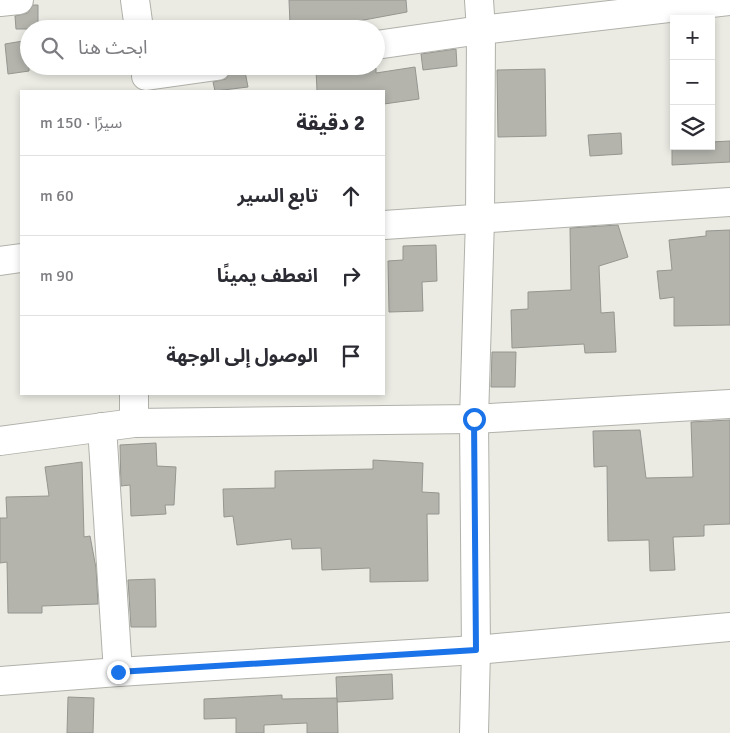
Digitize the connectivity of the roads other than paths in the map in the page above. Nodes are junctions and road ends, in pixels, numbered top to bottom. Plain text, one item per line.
1 (19, 0) edge
2 (135, 0) edge
3 (479, 0) edge
4 (730, 1) edge
5 (0, 2) edge
6 (138, 20) edge
7 (481, 30) junction
8 (385, 43) edge
9 (163, 75) edge
10 (145, 78) edge
11 (730, 202) edge
12 (480, 219) junction
13 (385, 225) edge
14 (20, 258) edge
15 (0, 262) edge
16 (134, 395) edge
17 (730, 404) edge
18 (474, 419) junction
19 (134, 423) junction
20 (102, 427) junction
21 (0, 441) edge
22 (730, 627) edge
23 (476, 650) junction
24 (118, 672) junction
25 (0, 680) edge
26 (474, 733) edge

1 - 5 street
2 - 6 street
3 - 7 street
4 - 7 street
7 - 8 street
7 - 12 street
9 - 10 street
11 - 12 street
12 - 13 street
12 - 18 street
14 - 15 street
16 - 19 street
17 - 18 street
18 - 19 street
18 - 23 street
19 - 20 street
20 - 21 street
20 - 24 street
22 - 23 street
23 - 24 street
23 - 26 street
24 - 25 street

